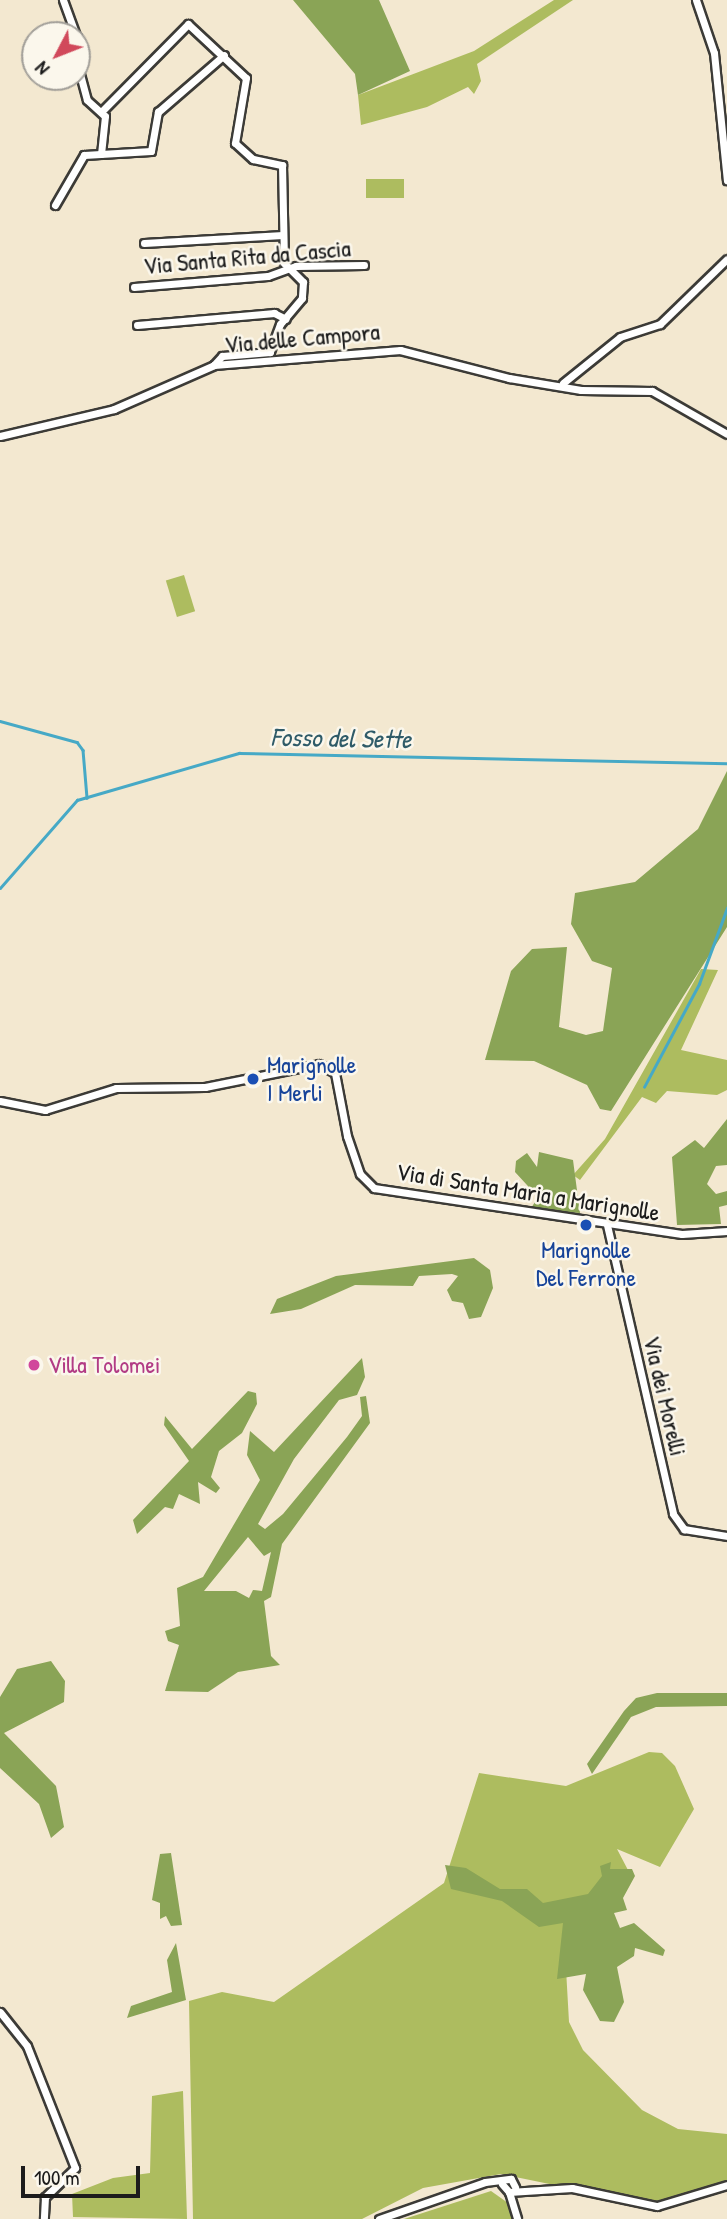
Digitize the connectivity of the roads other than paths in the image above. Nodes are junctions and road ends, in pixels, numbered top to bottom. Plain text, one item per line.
1 (63, 0) edge
2 (696, 0) edge
3 (71, 21) edge
4 (224, 55) junction
5 (85, 91) edge
6 (103, 110) junction
7 (101, 154) junction
8 (727, 180) edge
9 (55, 205) dead end
10 (283, 235) junction
11 (144, 243) dead end
12 (727, 260) edge
13 (363, 265) dead end
14 (287, 271) junction
15 (134, 287) dead end
16 (286, 319) junction
17 (137, 326) dead end
18 (214, 365) junction
19 (563, 383) junction
20 (727, 434) edge
21 (0, 436) edge
22 (0, 1101) edge
23 (607, 1225) junction
24 (727, 1231) edge
25 (727, 1536) edge
26 (0, 2012) edge
27 (727, 2185) edge
28 (512, 2189) junction
29 (44, 2219) edge
30 (379, 2219) edge
31 (517, 2219) edge

1 - 3 street
2 - 8 street
4 - 6 street
4 - 7 street
4 - 10 street
5 - 6 street
6 - 7 street
7 - 9 street
10 - 11 street
10 - 14 street
12 - 19 street
13 - 14 street, Via Santa Rita da Cascia
14 - 15 street, Via Santa Rita da Cascia
14 - 16 street
16 - 17 street
16 - 18 street
18 - 19 street, Via delle Campora
18 - 21 street, Via delle Campora
19 - 20 street, Via delle Campora
22 - 23 street, Via di Santa Maria a Marignolle
23 - 24 street, Via di Santa Maria a Marignolle
23 - 25 street, Via dei Morelli
26 - 29 street
27 - 28 street
28 - 30 street
28 - 31 street

